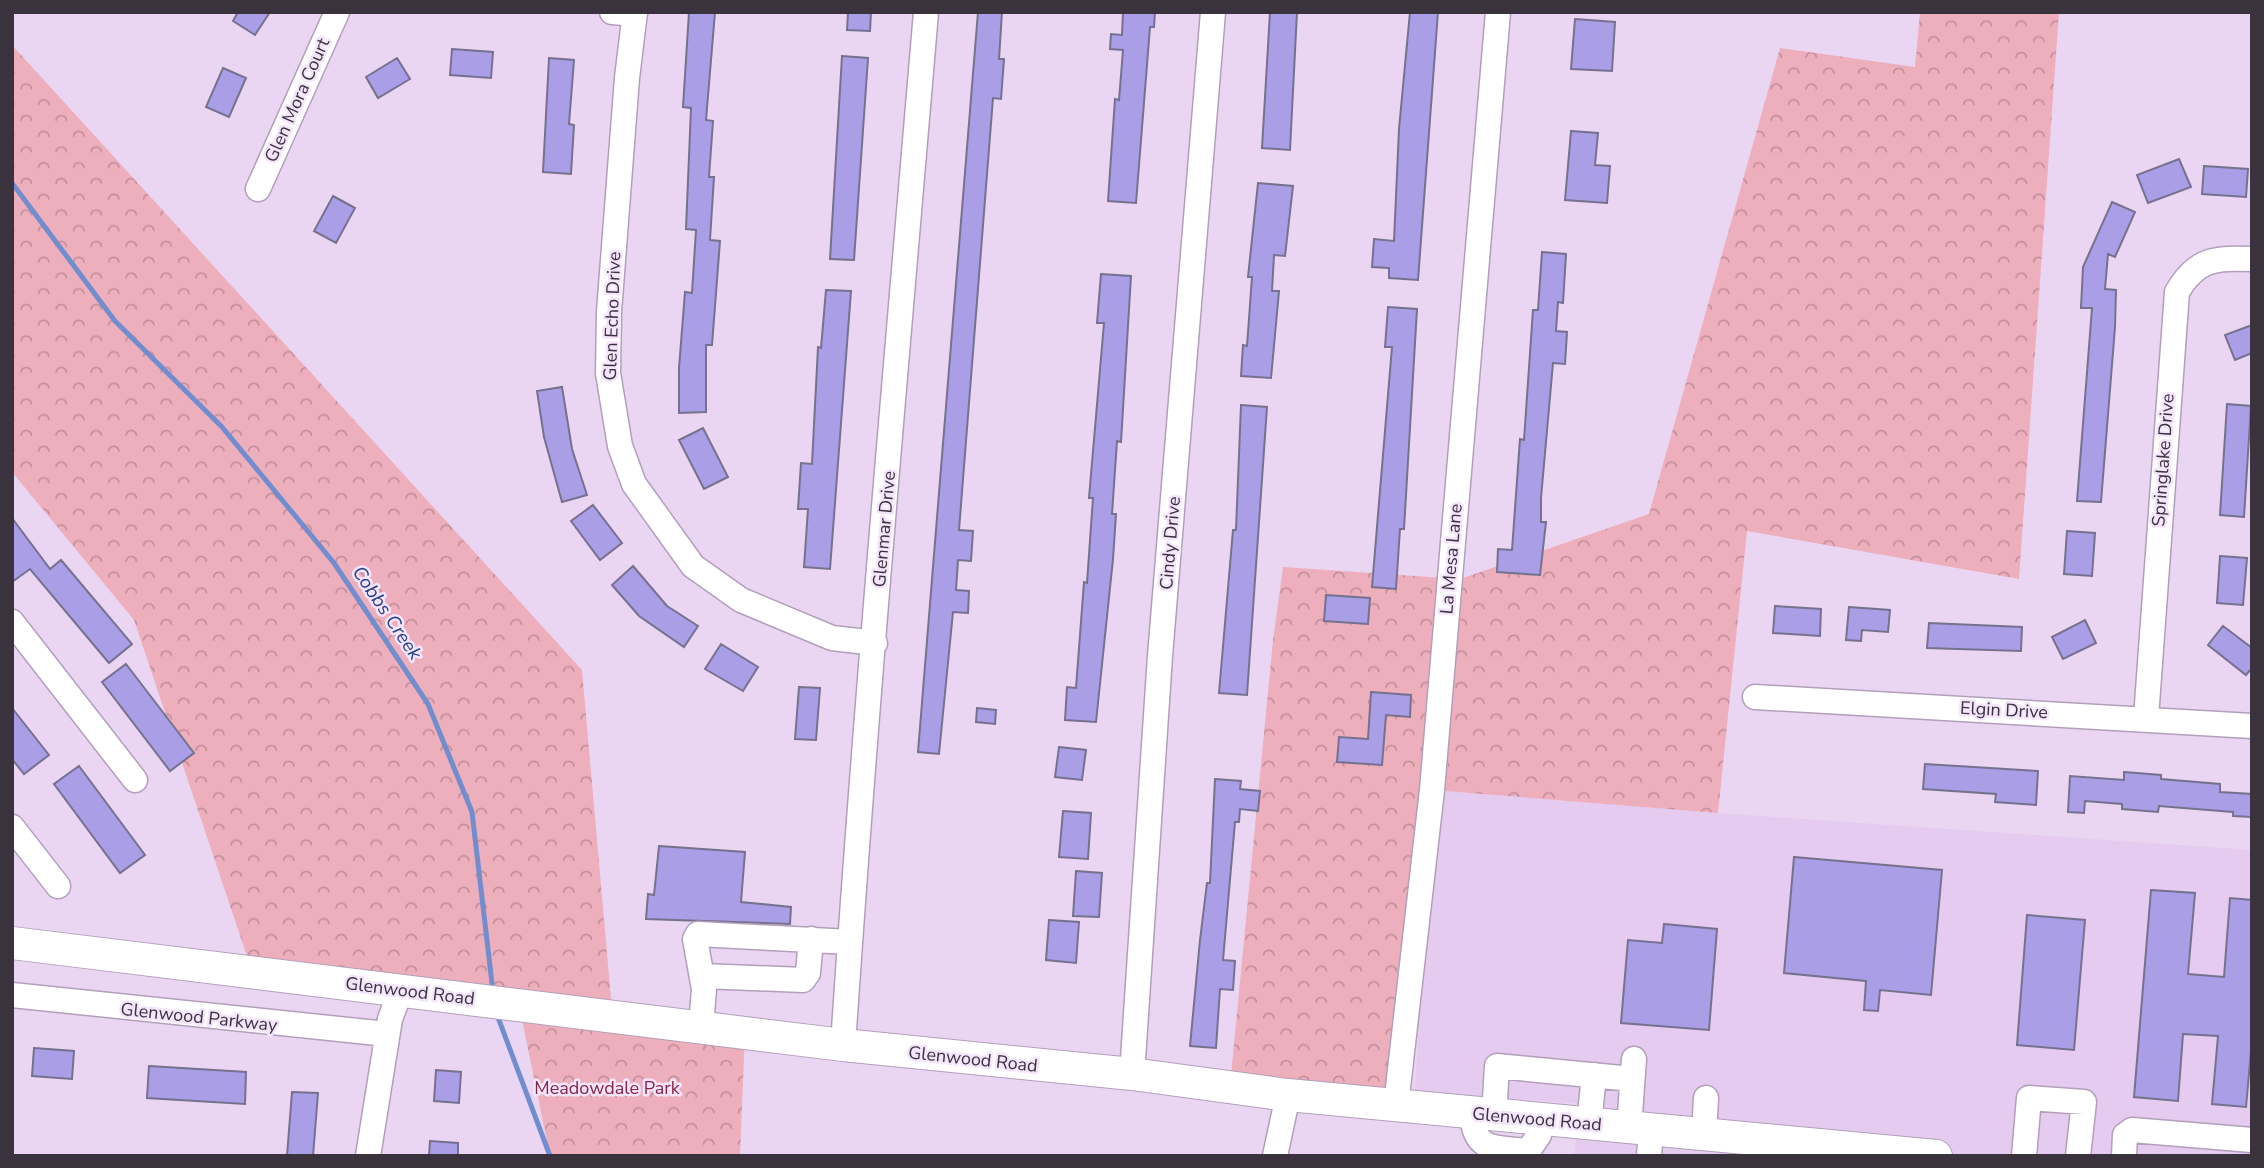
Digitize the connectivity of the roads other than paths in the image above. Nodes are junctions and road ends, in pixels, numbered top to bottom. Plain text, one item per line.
1 (337, 12) edge
2 (926, 12) edge
3 (1213, 12) edge
4 (1498, 12) edge
5 (628, 13) edge
6 (258, 189) dead end
7 (2252, 259) edge
8 (13, 621) edge
9 (875, 643) junction
10 (1755, 697) dead end
11 (2146, 718) junction
12 (2252, 726) edge
13 (135, 780) dead end
14 (12, 827) edge
15 (58, 886) dead end
16 (811, 939) junction
17 (850, 942) junction
18 (12, 943) edge
19 (703, 976) junction
20 (401, 990) junction
21 (12, 995) edge
22 (701, 1027) junction
23 (387, 1034) junction
24 (843, 1045) junction
25 (1132, 1074) junction
26 (1594, 1075) junction
27 (1288, 1095) junction
28 (1706, 1098) dead end
29 (1396, 1105) junction
30 (1483, 1114) junction
31 (1589, 1124) junction
32 (1704, 1135) junction
33 (1643, 1138) edge
34 (2252, 1140) edge
35 (368, 1156) edge
36 (1275, 1156) edge
37 (1936, 1156) edge
38 (2024, 1156) edge
39 (2078, 1156) edge
40 (2124, 1156) edge

1 - 6 street, Glen Mora Court
2 - 9 street, Glenmar Drive
3 - 25 street, Cindy Drive
4 - 29 street, La Mesa Lane
5 - 9 street, Glen Echo Drive
7 - 11 street, Springlake Drive
8 - 13 street
9 - 17 street, Glenmar Drive
10 - 11 street, Elgin Drive
11 - 12 street, Elgin Drive
14 - 15 street
16 - 17 street
16 - 19 street
16 - 19 street
17 - 24 street, Glenmar Drive
18 - 20 main road, Glenwood Road
19 - 22 street
20 - 22 main road, Glenwood Road
20 - 23 street
21 - 23 street, Glenwood Parkway
22 - 24 main road, Glenwood Road
23 - 35 street
24 - 25 main road, Glenwood Road
25 - 27 main road, Glenwood Road
26 - 30 street
26 - 31 street
26 - 33 street
27 - 29 main road, Glenwood Road
27 - 36 street
28 - 32 street
29 - 30 main road, Glenwood Road
30 - 31 main road, Glenwood Road
31 - 33 main road, Glenwood Road
32 - 33 main road, Glenwood Road
32 - 37 main road, Glenwood Road
34 - 40 street
38 - 39 street

